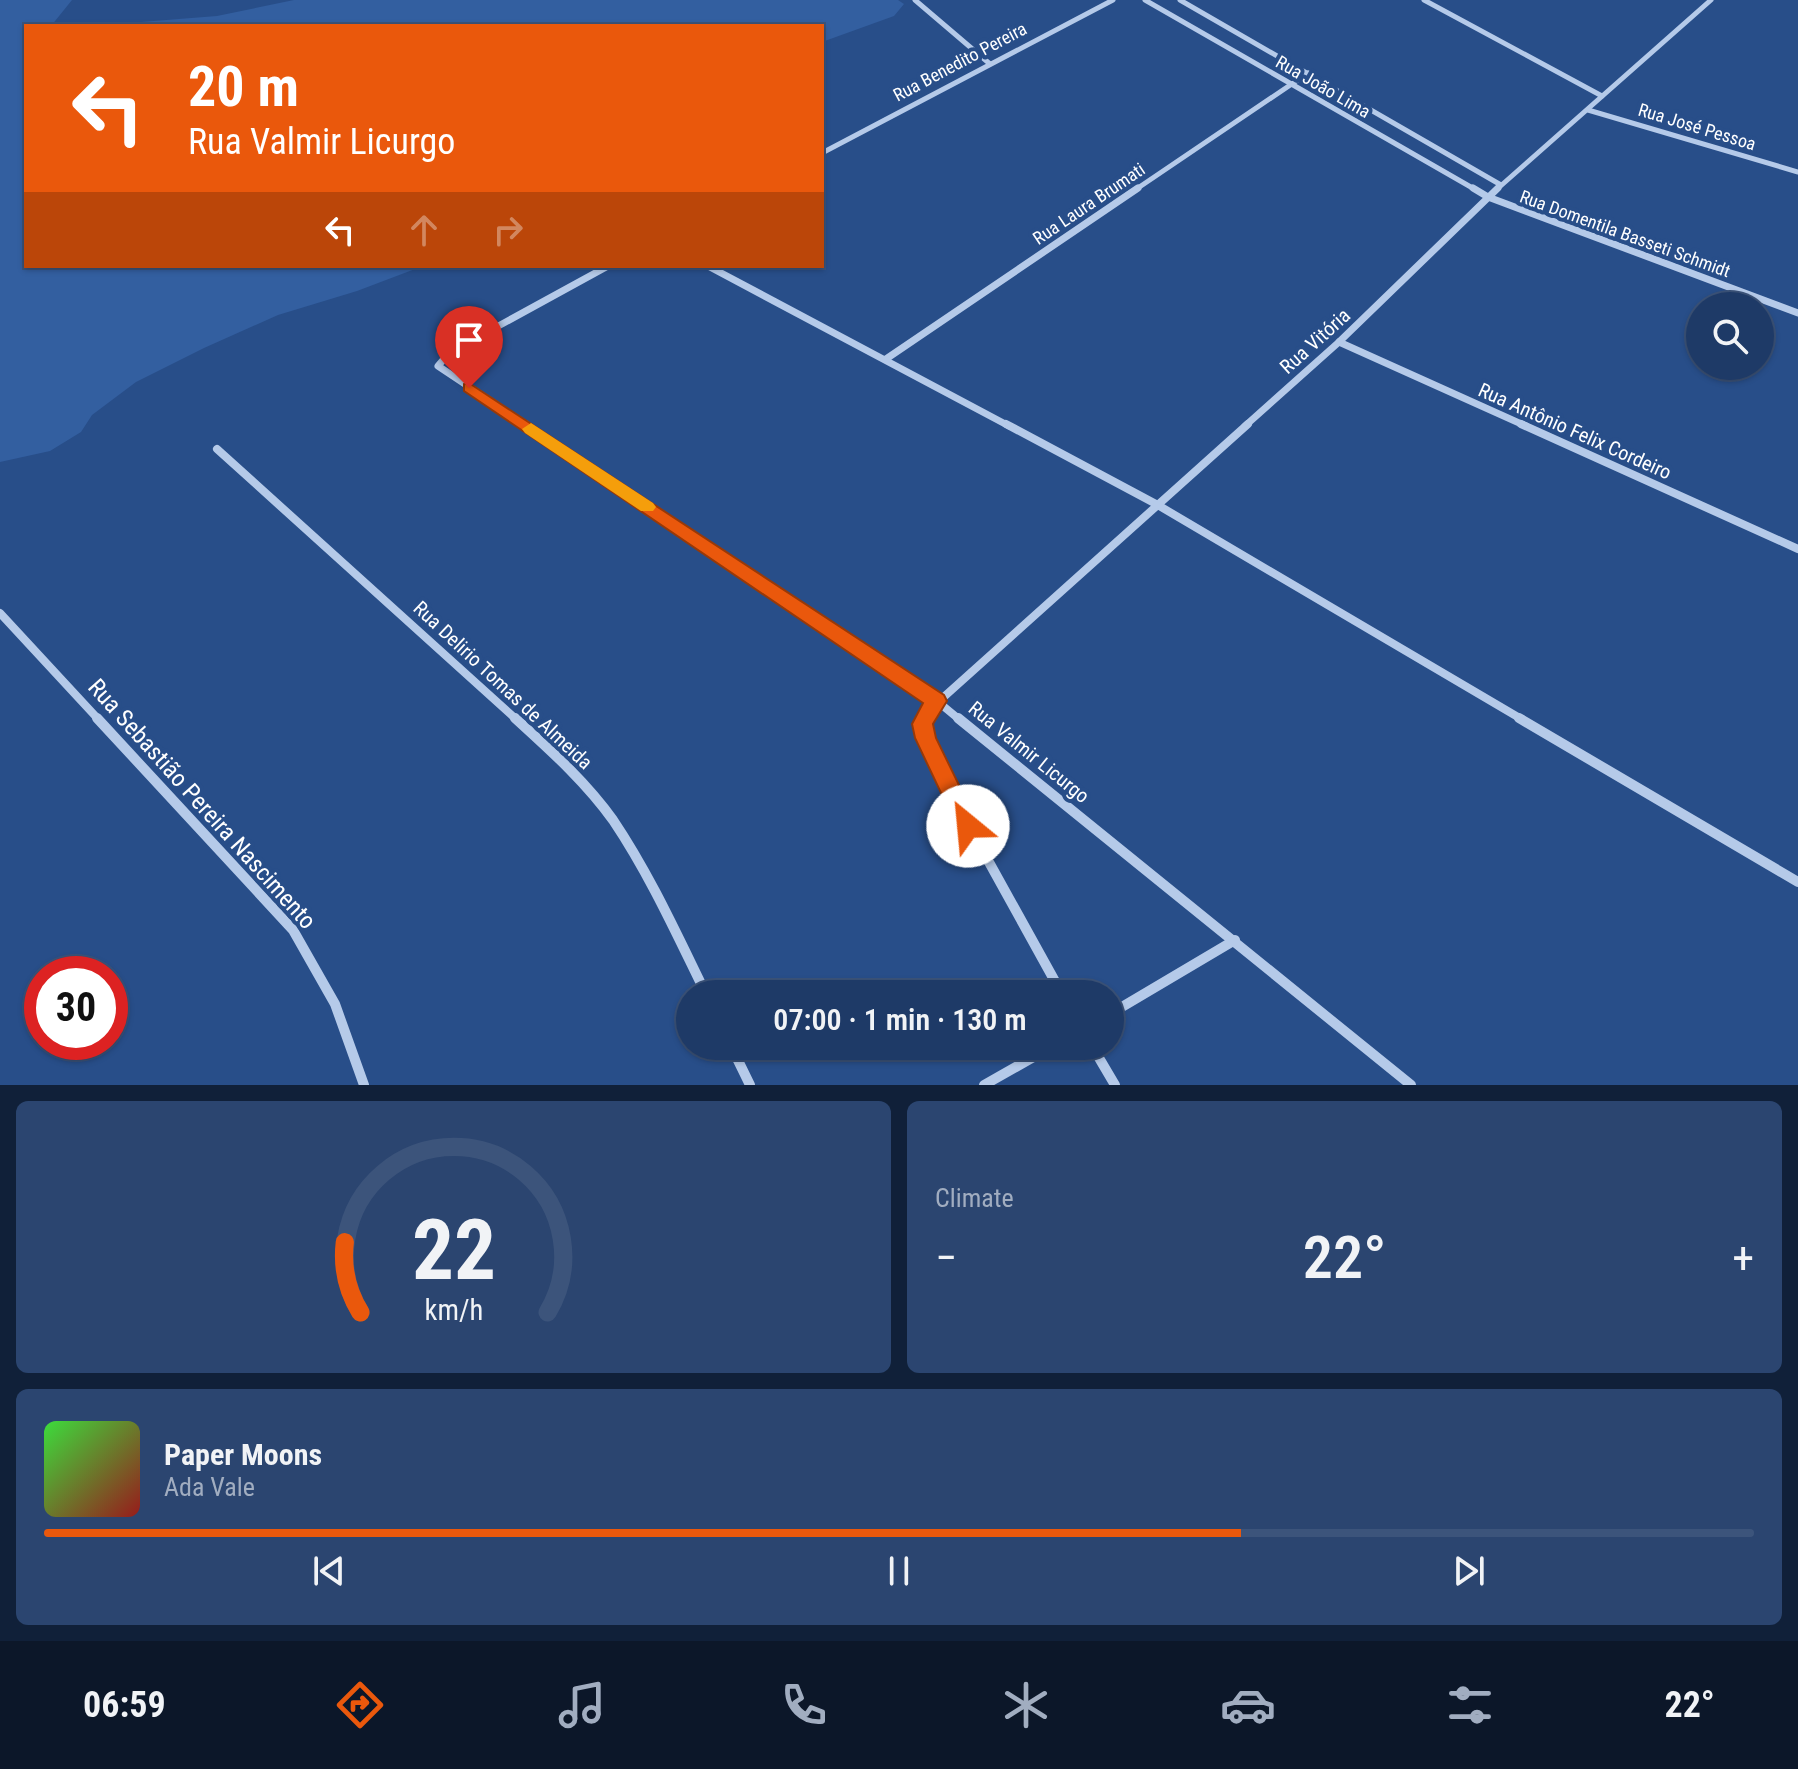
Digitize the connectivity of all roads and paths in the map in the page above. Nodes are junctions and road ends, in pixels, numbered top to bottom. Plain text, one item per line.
1 (915, 0) edge
2 (1113, 0) edge
3 (1180, 0) edge
4 (1424, 0) edge
5 (1711, 0) edge
6 (1149, 1) edge
7 (990, 64) junction
8 (1308, 73) junction
9 (1291, 85) junction
10 (1602, 96) junction
11 (1588, 110) junction
12 (824, 152) edge
13 (1798, 172) edge
14 (1501, 185) junction
15 (1488, 197) junction
16 (604, 268) edge
17 (712, 268) edge
18 (1798, 313) edge
19 (1339, 342) junction
20 (886, 359) junction
21 (217, 449) dead end
22 (1156, 504) junction
23 (1798, 549) edge
24 (0, 613) edge
25 (937, 701) junction
26 (1798, 882) edge
27 (1235, 940) junction
28 (699, 980) edge
29 (1054, 980) edge
30 (1124, 1006) edge
31 (738, 1060) edge
32 (1028, 1060) edge
33 (1100, 1060) edge
34 (364, 1085) edge
35 (750, 1085) edge
36 (984, 1085) edge
37 (1115, 1085) edge
38 (1411, 1085) edge

1 - 7 street
2 - 7 street, Rua Benedito Pereira
3 - 8 street, Rua João Lima
4 - 10 street
5 - 10 street, Rua Vitória
6 - 9 street, Rua João Lima
7 - 12 street, Rua Benedito Pereira
8 - 9 street, Rua Laura Brumati
8 - 14 street, Rua João Lima
9 - 15 street, Rua João Lima
9 - 20 street, Rua Laura Brumati
10 - 11 street, Rua Vitória
11 - 13 street, Rua José Pessoa
11 - 14 street, Rua Vitória
14 - 15 street, Rua Vitória
15 - 18 street, Rua Domentila Basseti Schmidt
15 - 19 street, Rua Vitória
16 - 25 street, Rua Valmir Licurgo
17 - 20 street
19 - 22 street, Rua Vitória
19 - 23 street, Rua Antônio Felix Cordeiro
20 - 22 street
21 - 28 street, Rua Delirio Tomas de Almeida
22 - 25 street, Rua Vitória
22 - 26 street
24 - 34 street, Rua Sebastião Pereira Nascimento
25 - 27 street, Rua Valmir Licurgo
25 - 29 street
27 - 30 street
27 - 38 street, Rua Valmir Licurgo
31 - 35 street
32 - 36 street
33 - 37 street

